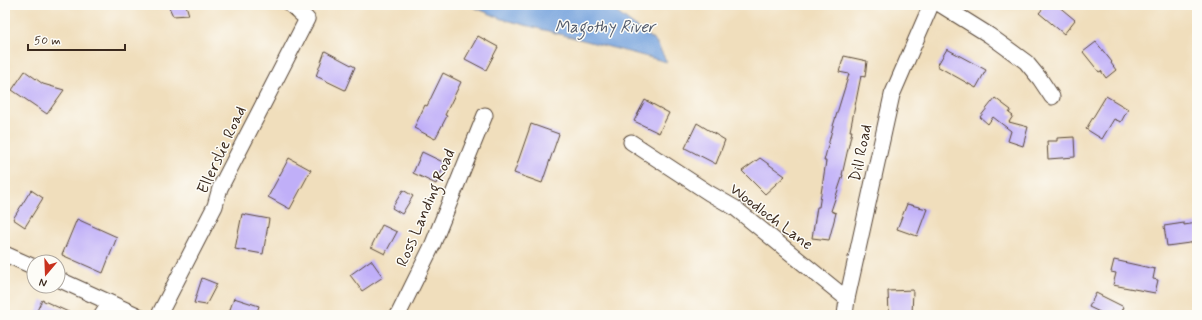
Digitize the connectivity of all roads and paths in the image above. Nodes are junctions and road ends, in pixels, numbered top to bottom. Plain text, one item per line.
1 (291, 5) edge
2 (931, 5) edge
3 (940, 5) edge
4 (1052, 97) dead end
5 (485, 115) dead end
6 (631, 142) dead end
7 (5, 254) edge
8 (26, 263) edge
9 (66, 284) edge
10 (847, 299) junction
11 (106, 309) edge
12 (137, 315) edge
13 (159, 315) edge
14 (398, 315) edge
15 (845, 315) edge

1 - 13 street, Ellerslie Road
2 - 10 street, Dill Road
3 - 4 street
5 - 14 street, Ross Landing Road
6 - 10 street, Woodloch Lane
7 - 8 street
9 - 11 street
10 - 15 street, Dill Road
11 - 12 street

